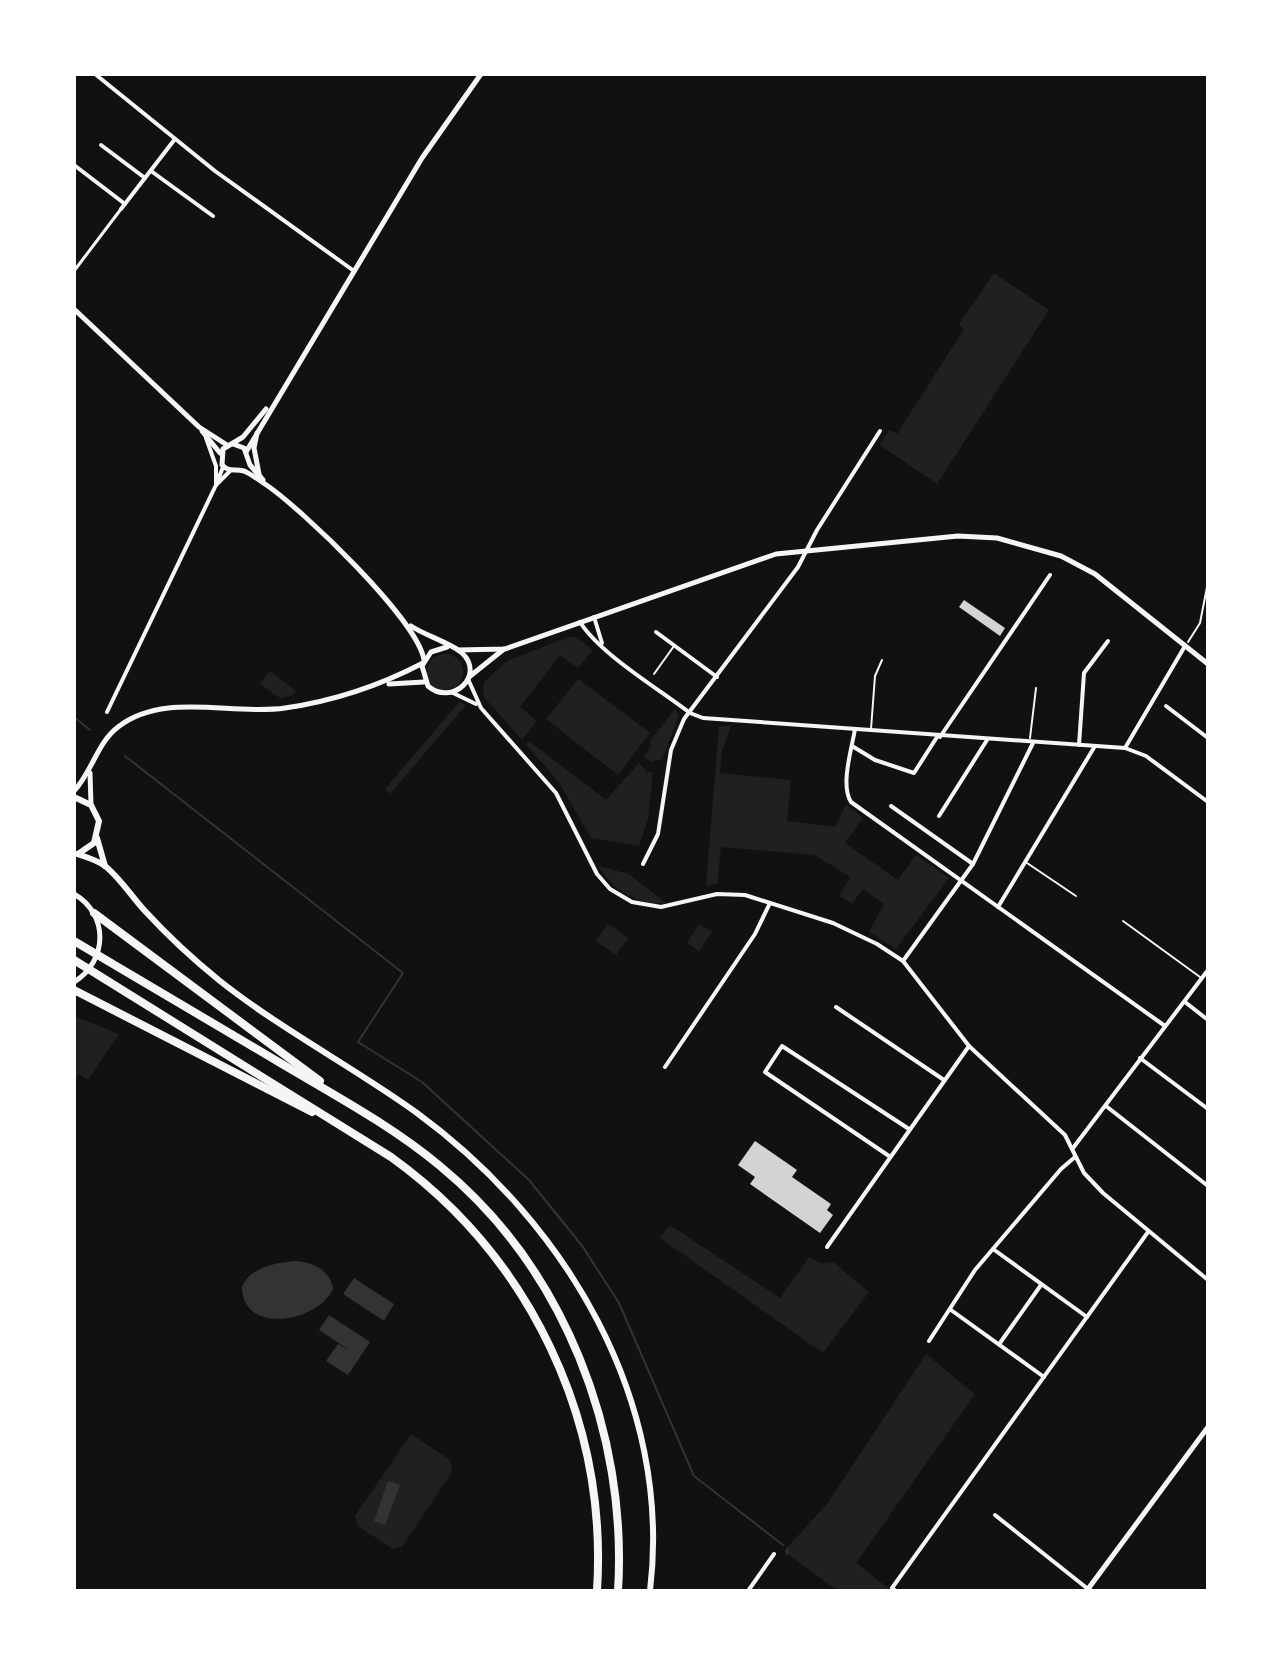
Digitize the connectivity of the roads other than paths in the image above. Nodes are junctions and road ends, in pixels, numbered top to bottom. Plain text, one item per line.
1 (95, 74) edge
2 (481, 74) edge
3 (175, 139) junction
4 (101, 145) dead end
5 (74, 165) edge
6 (151, 171) junction
7 (145, 178) junction
8 (123, 207) junction
9 (213, 216) dead end
10 (74, 271) edge
11 (356, 272) junction
12 (74, 309) edge
13 (275, 400) junction
14 (199, 427) junction
15 (258, 428) junction
16 (880, 431) dead end
17 (203, 433) junction
18 (230, 444) junction
19 (246, 452) junction
20 (220, 453) junction
21 (247, 459) junction
22 (223, 467) junction
23 (239, 470) junction
24 (230, 471) junction
25 (261, 478) junction
26 (266, 484) junction
27 (216, 485) junction
28 (806, 549) junction
29 (1050, 575) dead end
30 (593, 617) junction
31 (580, 622) junction
32 (406, 624) junction
33 (656, 632) dead end
34 (1108, 641) dead end
35 (603, 645) junction
36 (674, 646) junction
37 (1185, 646) junction
38 (447, 647) junction
39 (505, 649) junction
40 (458, 650) junction
41 (882, 660) dead end
42 (424, 662) junction
43 (1208, 664) edge
44 (654, 674) dead end
45 (717, 677) junction
46 (468, 678) junction
47 (424, 682) junction
48 (384, 684) junction
49 (1036, 688) dead end
50 (453, 693) junction
51 (1166, 706) dead end
52 (481, 708) junction
53 (107, 712) dead end
54 (690, 713) junction
55 (855, 729) junction
56 (871, 731) junction
57 (938, 737) junction
58 (1208, 738) edge
59 (987, 740) junction
60 (1032, 743) junction
61 (1079, 745) junction
62 (852, 746) junction
63 (1095, 746) junction
64 (1125, 748) junction
65 (90, 772) junction
66 (74, 794) edge
67 (1208, 802) edge
68 (91, 805) junction
69 (891, 806) dead end
70 (939, 816) dead end
71 (97, 838) junction
72 (75, 854) edge
73 (1026, 862) junction
74 (643, 864) dead end
75 (973, 864) junction
76 (105, 866) junction
77 (962, 883) junction
78 (74, 894) edge
79 (1076, 896) dead end
80 (770, 903) junction
81 (998, 907) junction
82 (94, 913) junction
83 (1123, 921) dead end
84 (74, 941) edge
85 (903, 961) junction
86 (77, 962) edge
87 (1208, 970) edge
88 (1202, 978) junction
89 (74, 982) edge
90 (74, 990) edge
91 (1184, 1001) junction
92 (836, 1007) dead end
93 (1208, 1020) edge
94 (1165, 1026) junction
95 (969, 1046) junction
96 (1140, 1058) junction
97 (665, 1067) dead end
98 (944, 1080) junction
99 (1106, 1106) junction
100 (1208, 1109) edge
101 (367, 1114) junction
102 (909, 1129) junction
103 (356, 1134) junction
104 (1073, 1148) junction
105 (889, 1156) junction
106 (1075, 1157) junction
107 (1208, 1186) edge
108 (1148, 1232) junction
109 (827, 1247) dead end
110 (993, 1249) junction
111 (1208, 1280) edge
112 (1041, 1285) junction
113 (951, 1310) junction
114 (1087, 1317) junction
115 (929, 1341) dead end
116 (1000, 1343) junction
117 (1044, 1377) junction
118 (1208, 1427) edge
119 (995, 1515) dead end
120 (774, 1554) dead end
121 (1090, 1590) edge
122 (597, 1591) edge
123 (618, 1591) edge
124 (650, 1591) edge
125 (748, 1591) edge
126 (896, 1591) edge

1 - 3 street
2 - 11 street
3 - 6 street
3 - 11 street
4 - 7 street
5 - 8 street
6 - 7 street
6 - 9 street
7 - 8 street
8 - 10 street
11 - 13 street
12 - 14 street
13 - 15 street
13 - 18 street
14 - 17 street
14 - 18 street
15 - 19 street
15 - 25 street
16 - 28 street
17 - 20 street
17 - 27 street
18 - 19 street
18 - 20 street
19 - 21 street
20 - 22 street
21 - 23 street
21 - 25 street
22 - 24 street
22 - 27 street
23 - 24 street
23 - 26 street
24 - 27 street
25 - 26 street
26 - 32 street
27 - 53 street
28 - 30 street
28 - 37 street
28 - 45 street
29 - 57 street
30 - 31 street
30 - 35 street
31 - 35 street
31 - 39 street
32 - 38 street
32 - 42 street
33 - 36 street
34 - 61 street
35 - 54 street
36 - 44 lane
36 - 45 street
37 - 43 street
37 - 64 street
38 - 40 street
38 - 42 street
39 - 40 street
39 - 46 street
40 - 46 street
41 - 56 lane
42 - 47 street
42 - 48 street
45 - 54 street
46 - 50 street
46 - 52 street
47 - 48 street
47 - 50 street
48 - 65 street
49 - 60 lane
50 - 52 street
51 - 58 street
52 - 80 street
54 - 55 street
54 - 74 street
55 - 56 street
55 - 62 street
56 - 57 street
57 - 59 street
57 - 62 street
59 - 60 street
59 - 70 street
60 - 61 street
60 - 75 street
61 - 63 street
62 - 77 street
63 - 64 street
63 - 73 street
64 - 67 street
65 - 66 street
65 - 68 street
66 - 68 main road
68 - 71 main road
69 - 75 street
71 - 72 main road
71 - 76 main road
72 - 76 main road
73 - 79 lane
73 - 81 street
75 - 77 street
76 - 124 main road
77 - 81 street
77 - 85 street
78 - 82 street
80 - 85 street
80 - 97 street
81 - 94 street
82 - 89 street
82 - 101 highway
83 - 88 lane
84 - 101 highway
85 - 95 street
86 - 103 highway
87 - 88 street
88 - 91 street
90 - 103 highway
91 - 93 street
91 - 94 street
92 - 98 street
94 - 96 street
95 - 98 street
95 - 104 street
96 - 99 street
96 - 100 street
98 - 102 street
99 - 104 street
99 - 107 street
101 - 123 highway
102 - 105 street
102 - 105 street
103 - 122 highway
104 - 106 street
105 - 109 street
106 - 108 street
106 - 110 street
108 - 111 street
108 - 114 street
110 - 112 street
110 - 113 street
112 - 114 street
112 - 116 street
113 - 115 street
113 - 116 street
114 - 117 street
116 - 117 street
117 - 126 street
118 - 121 street
119 - 121 street
120 - 125 street

